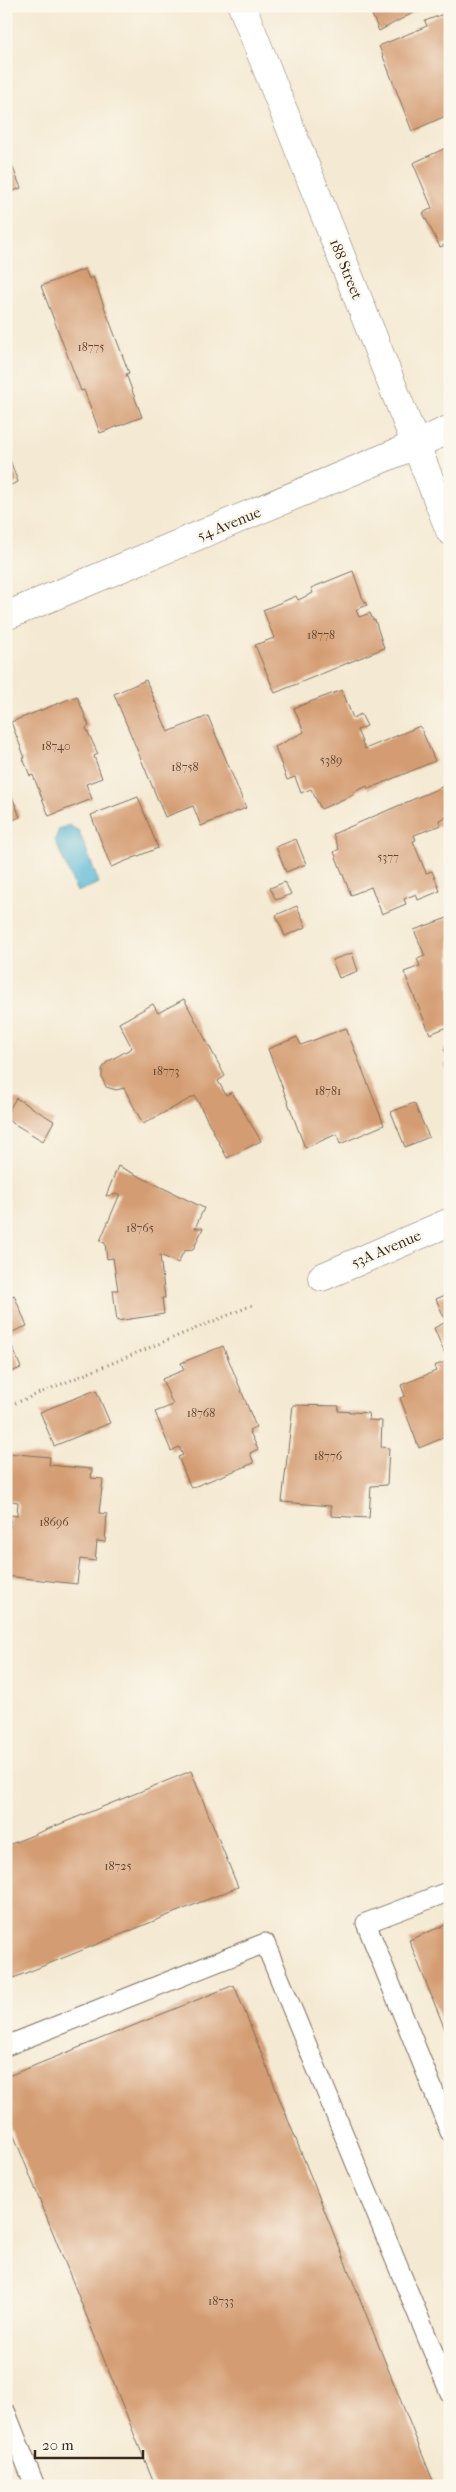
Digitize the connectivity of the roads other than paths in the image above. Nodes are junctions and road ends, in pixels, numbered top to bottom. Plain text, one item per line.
1 (242, 6) edge
2 (450, 429) edge
3 (415, 445) junction
4 (450, 531) edge
5 (6, 616) edge
6 (450, 1222) edge
7 (322, 1277) dead end
8 (450, 1891) edge
9 (6, 2046) edge
10 (450, 2132) edge
11 (450, 2393) edge
12 (6, 2413) edge
13 (35, 2486) edge

1 - 3 street, 188 Street
2 - 3 street, 54 Avenue
3 - 4 street, 188 Street
3 - 5 street, 54 Avenue
6 - 7 street, 53A Avenue
8 - 10 lane
9 - 11 lane
12 - 13 lane

